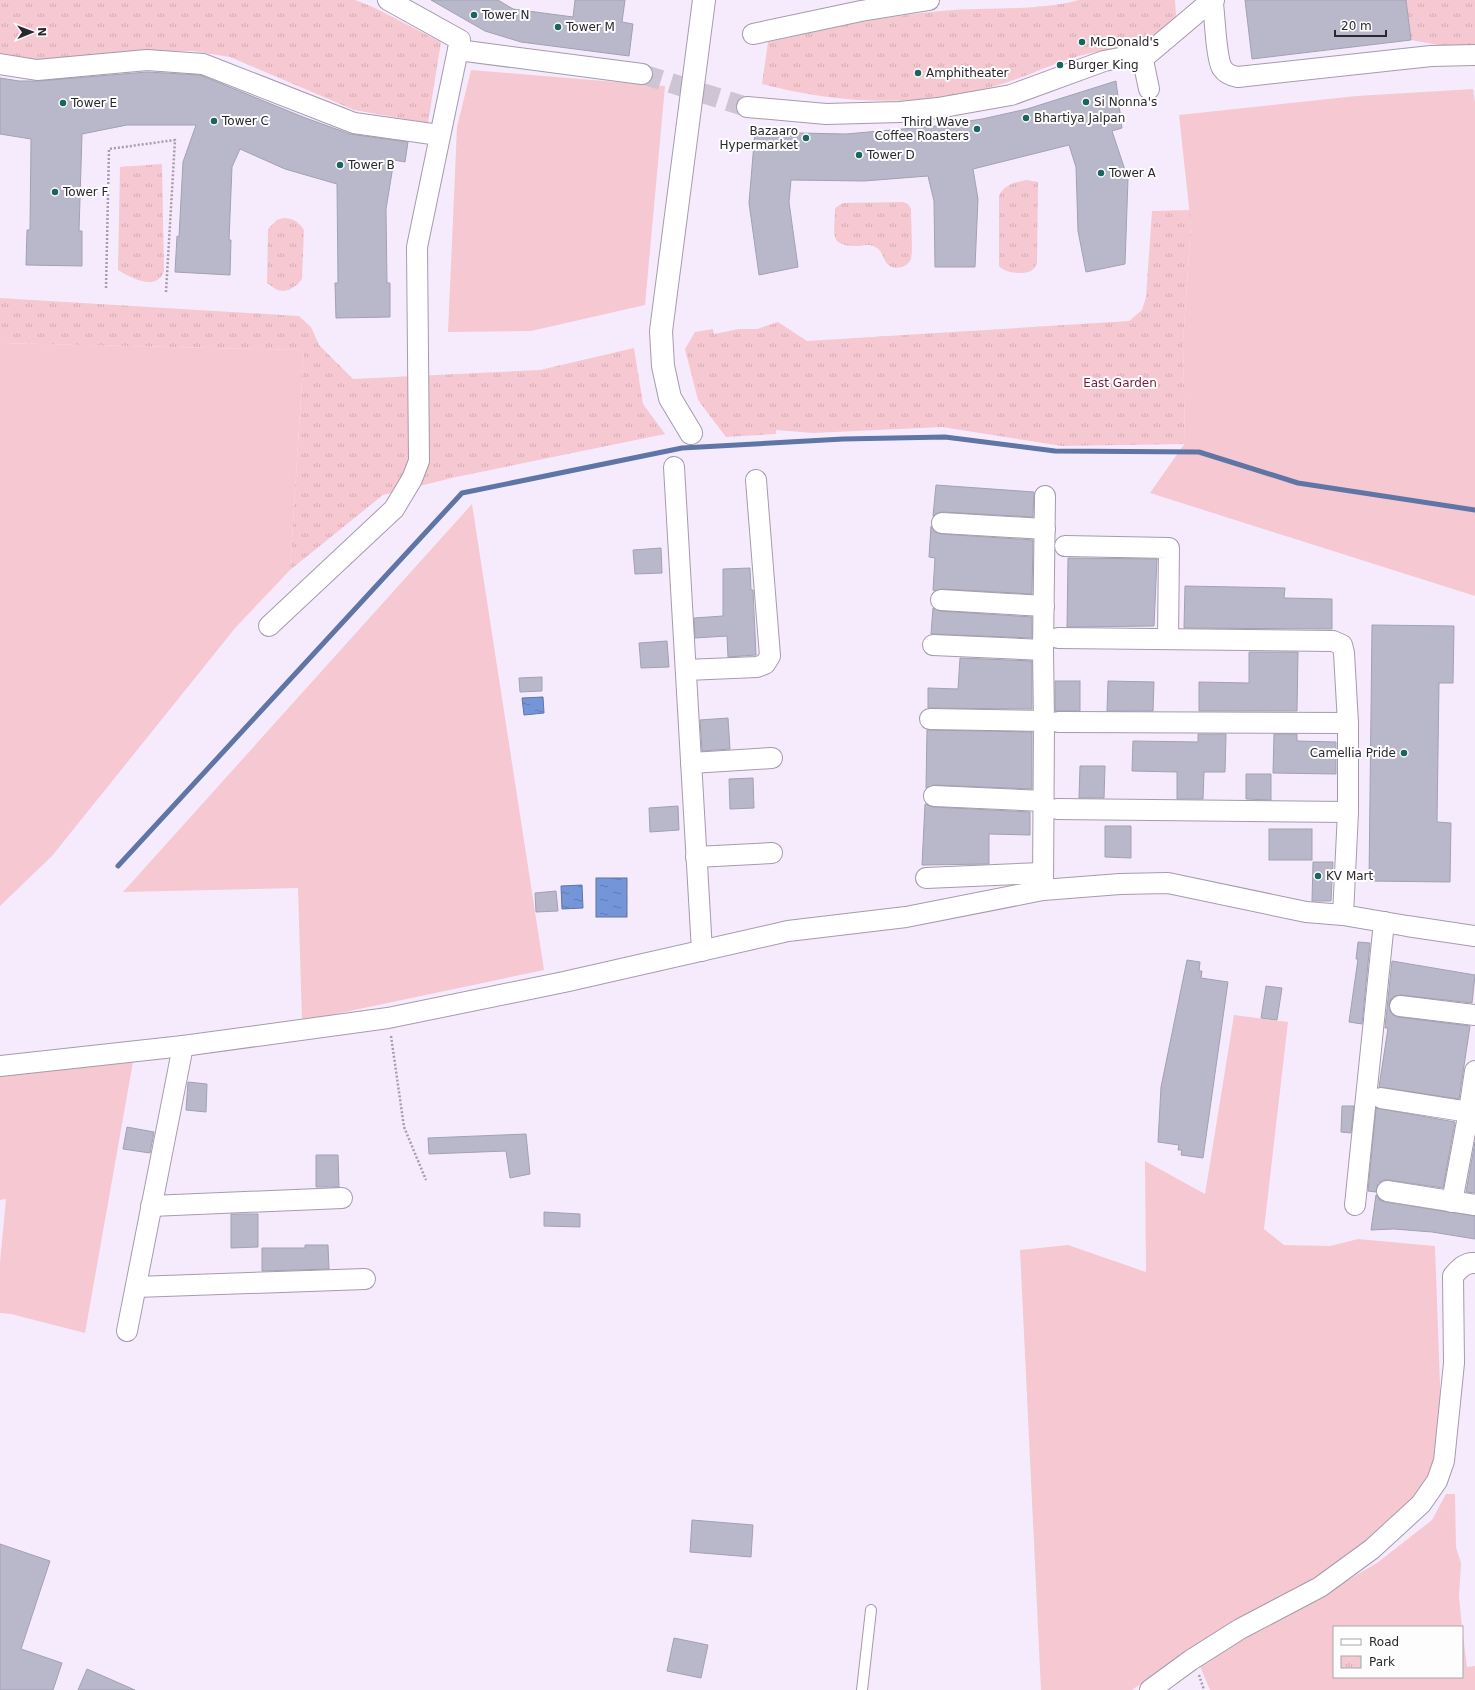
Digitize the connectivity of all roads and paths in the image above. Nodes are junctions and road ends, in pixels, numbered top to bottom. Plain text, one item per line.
1 (388, 0) edge
2 (704, 0) edge
3 (929, 0) edge
4 (1213, 0) edge
5 (753, 34) dead end
6 (458, 50) junction
7 (1475, 56) edge
8 (1140, 60) junction
9 (0, 64) edge
10 (642, 74) tunnel mouth
11 (1149, 89) dead end
12 (747, 106) tunnel mouth
13 (439, 135) junction
14 (106, 288) dead end
15 (166, 292) dead end
16 (691, 433) dead end
17 (674, 467) dead end
18 (756, 480) dead end
19 (1045, 496) dead end
20 (942, 523) dead end
21 (1045, 529) junction
22 (1065, 546) dead end
23 (941, 600) dead end
24 (1044, 606) junction
25 (269, 626) dead end
26 (1058, 638) dead end
27 (1168, 639) junction
28 (933, 645) dead end
29 (1043, 650) junction
30 (686, 670) junction
31 (930, 719) dead end
32 (1051, 722) junction
33 (1348, 723) junction
34 (772, 758) dead end
35 (691, 763) junction
36 (934, 796) dead end
37 (1050, 805) junction
38 (1348, 812) junction
39 (772, 853) dead end
40 (696, 857) junction
41 (926, 878) dead end
42 (1042, 881) junction
43 (1343, 915) junction
44 (1384, 922) junction
45 (1475, 936) edge
46 (702, 951) junction
47 (1400, 1006) dead end
48 (1475, 1015) edge
49 (388, 1018) junction
50 (183, 1046) junction
51 (0, 1066) edge
52 (1475, 1071) edge
53 (1382, 1098) dead end
54 (1472, 1112) edge
55 (426, 1180) dead end
56 (1387, 1191) dead end
57 (342, 1198) dead end
58 (1452, 1202) junction
59 (1355, 1205) dead end
60 (1475, 1205) edge
61 (151, 1206) junction
62 (1475, 1263) edge
63 (365, 1279) dead end
64 (136, 1287) junction
65 (127, 1331) dead end
66 (871, 1610) dead end
67 (862, 1690) edge
68 (1150, 1690) edge

1 - 6 street
2 - 16 street
3 - 5 street
4 - 7 street
4 - 8 street
6 - 10 street
6 - 13 street
8 - 11 street
8 - 12 street
9 - 13 street
13 - 25 street
14 - 15 path
17 - 30 street
18 - 30 street
19 - 21 street
20 - 21 street
21 - 24 street
22 - 27 street
23 - 24 street
24 - 29 street
26 - 27 street
27 - 33 street
28 - 29 street
29 - 32 street
30 - 35 street
31 - 32 street
32 - 33 street
32 - 37 street
33 - 38 street
34 - 35 street
35 - 40 street
36 - 37 street
37 - 38 street
37 - 42 street
38 - 43 street
39 - 40 street
40 - 46 street
41 - 42 street
42 - 43 street
42 - 46 street
43 - 44 street
44 - 45 street
44 - 59 street
46 - 49 street
47 - 48 street
49 - 50 street
49 - 55 path
50 - 51 street
50 - 61 street
52 - 54 street
53 - 54 street
54 - 58 street
56 - 58 street
57 - 61 street
58 - 60 street
61 - 64 street
62 - 68 street
63 - 64 street
64 - 65 street
66 - 67 lane

